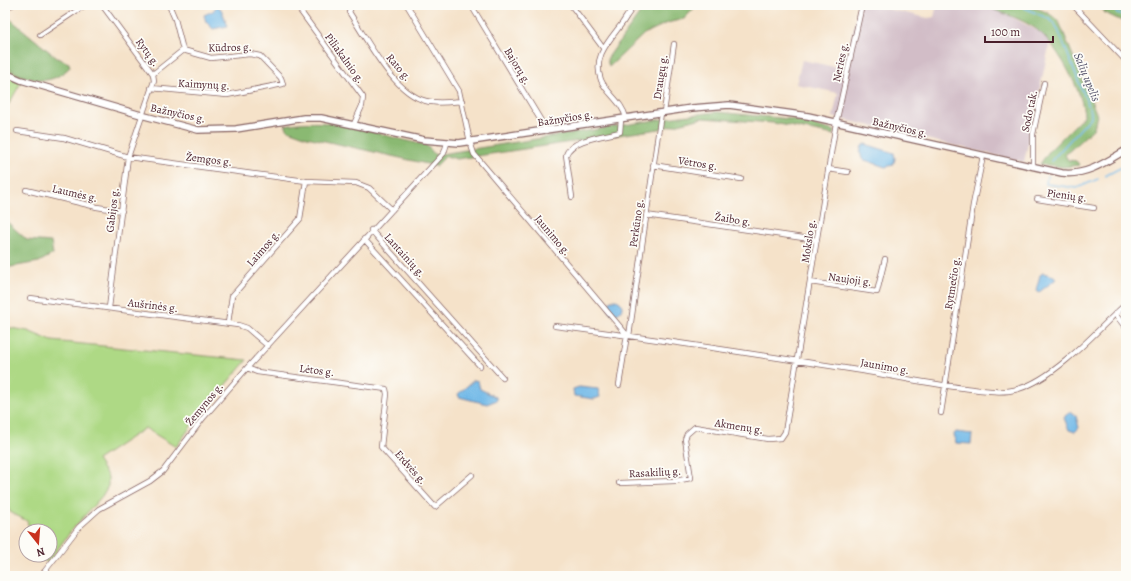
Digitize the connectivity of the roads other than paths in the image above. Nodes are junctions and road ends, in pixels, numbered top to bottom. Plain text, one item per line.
1 (12, 5) edge
2 (85, 5) edge
3 (102, 5) edge
4 (169, 5) edge
5 (296, 5) edge
6 (352, 5) edge
7 (407, 5) edge
8 (571, 5) edge
9 (626, 5) edge
10 (636, 5) edge
11 (862, 5) edge
12 (1073, 5) edge
13 (5, 7) edge
14 (474, 10) dead end
15 (629, 10) junction
16 (40, 35) dead end
17 (674, 44) dead end
18 (603, 48) junction
19 (183, 50) junction
20 (1126, 61) edge
21 (272, 68) joint
22 (5, 73) edge
23 (153, 74) junction
24 (1044, 83) dead end
25 (152, 88) junction
26 (462, 101) junction
27 (662, 112) junction
28 (141, 115) junction
29 (624, 118) junction
30 (836, 123) junction
31 (354, 124) junction
32 (17, 131) dead end
33 (546, 131) junction
34 (470, 142) junction
35 (447, 143) junction
36 (1126, 150) edge
37 (983, 156) junction
38 (128, 157) junction
39 (653, 165) junction
40 (1032, 167) junction
41 (828, 169) junction
42 (848, 172) dead end
43 (741, 178) dead end
44 (306, 181) junction
45 (26, 190) dead end
46 (572, 197) dead end
47 (1037, 199) dead end
48 (1094, 208) dead end
49 (392, 210) junction
50 (122, 211) junction
51 (646, 215) junction
52 (372, 230) junction
53 (364, 238) junction
54 (817, 240) junction
55 (884, 259) dead end
56 (810, 282) junction
57 (30, 298) dead end
58 (1126, 304) edge
59 (109, 308) junction
60 (1115, 314) junction
61 (228, 323) junction
62 (555, 326) dead end
63 (1126, 328) edge
64 (628, 335) junction
65 (268, 346) junction
66 (797, 361) junction
67 (480, 366) dead end
68 (247, 368) junction
69 (503, 378) dead end
70 (619, 385) dead end
71 (945, 385) junction
72 (386, 389) joint
73 (941, 413) dead end
74 (472, 475) dead end
75 (691, 478) joint
76 (619, 483) dead end
77 (40, 576) edge

1 - 13 street
2 - 16 street
3 - 23 street, Rytų g.
4 - 19 street
5 - 31 street, Piliakalnio g.
6 - 26 street, Rato g.
7 - 26 street
8 - 18 street
9 - 15 street
10 - 15 street
11 - 30 street, Neries g.
12 - 20 street
14 - 33 street, Bajorų g.
15 - 18 street
17 - 27 street, Draugų g.
18 - 29 street
19 - 21 street, Kūdros g.
19 - 23 street
21 - 25 street, Kaimynų g.
22 - 28 main road, Bažnyčios g.
23 - 25 street, Rytų g.
24 - 40 street, Sodo tak.
25 - 28 street, Rytų g.
26 - 34 street
27 - 29 main road, Bažnyčios g.
27 - 30 main road, Bažnyčios g.
27 - 39 street, Perkūno g.
28 - 31 main road, Bažnyčios g.
28 - 38 street, Gabijos g.
29 - 33 main road, Bažnyčios g.
29 - 46 street
30 - 37 main road, Bažnyčios g.
30 - 41 street, Mokslo g.
31 - 35 main road, Bažnyčios g.
32 - 38 street, Žemgos g.
33 - 34 main road, Bažnyčios g.
34 - 35 main road, Bažnyčios g.
34 - 64 street, Jaunimo g.
35 - 49 street, Lantainių g.
36 - 40 main road, Bažnyčios g.
37 - 40 main road, Bažnyčios g.
37 - 71 street, Rytmečio g.
38 - 44 street, Žemgos g.
38 - 50 street, Gabijos g.
39 - 43 street, Vėtros g.
39 - 51 street, Perkūno g.
41 - 42 street
41 - 54 street, Mokslo g.
44 - 49 street, Žemgos g.
44 - 61 street, Laimos g.
45 - 50 street, Laumės g.
47 - 48 street, Pienių g.
49 - 52 street, Lantainių g.
50 - 59 street, Gabijos g.
51 - 54 street, Žaibo g.
51 - 64 street, Perkūno g.
52 - 53 street, Žemynos g.
52 - 69 street, Lantainių g.
53 - 65 street, Žemynos g.
53 - 67 street
54 - 56 street, Mokslo g.
55 - 56 street, Naujoji g.
56 - 66 street, Mokslo g.
57 - 59 street, Aušrinės g.
58 - 60 street, Jaunimo g.
59 - 61 street, Aušrinės g.
60 - 63 street
60 - 71 street, Jaunimo g.
61 - 65 street, Aušrinės g.
62 - 64 street, Jaunimo g.
64 - 66 street, Jaunimo g.
64 - 70 street, Perkūno g.
65 - 68 street, Žemynos g.
66 - 71 street, Jaunimo g.
66 - 75 street, Akmenų g.
68 - 72 street, Lėtos g.
68 - 77 street, Žemynos g.
71 - 73 street, Rytmečio g.
72 - 74 street, Erdvės g.
75 - 76 street, Rasakilių g.

